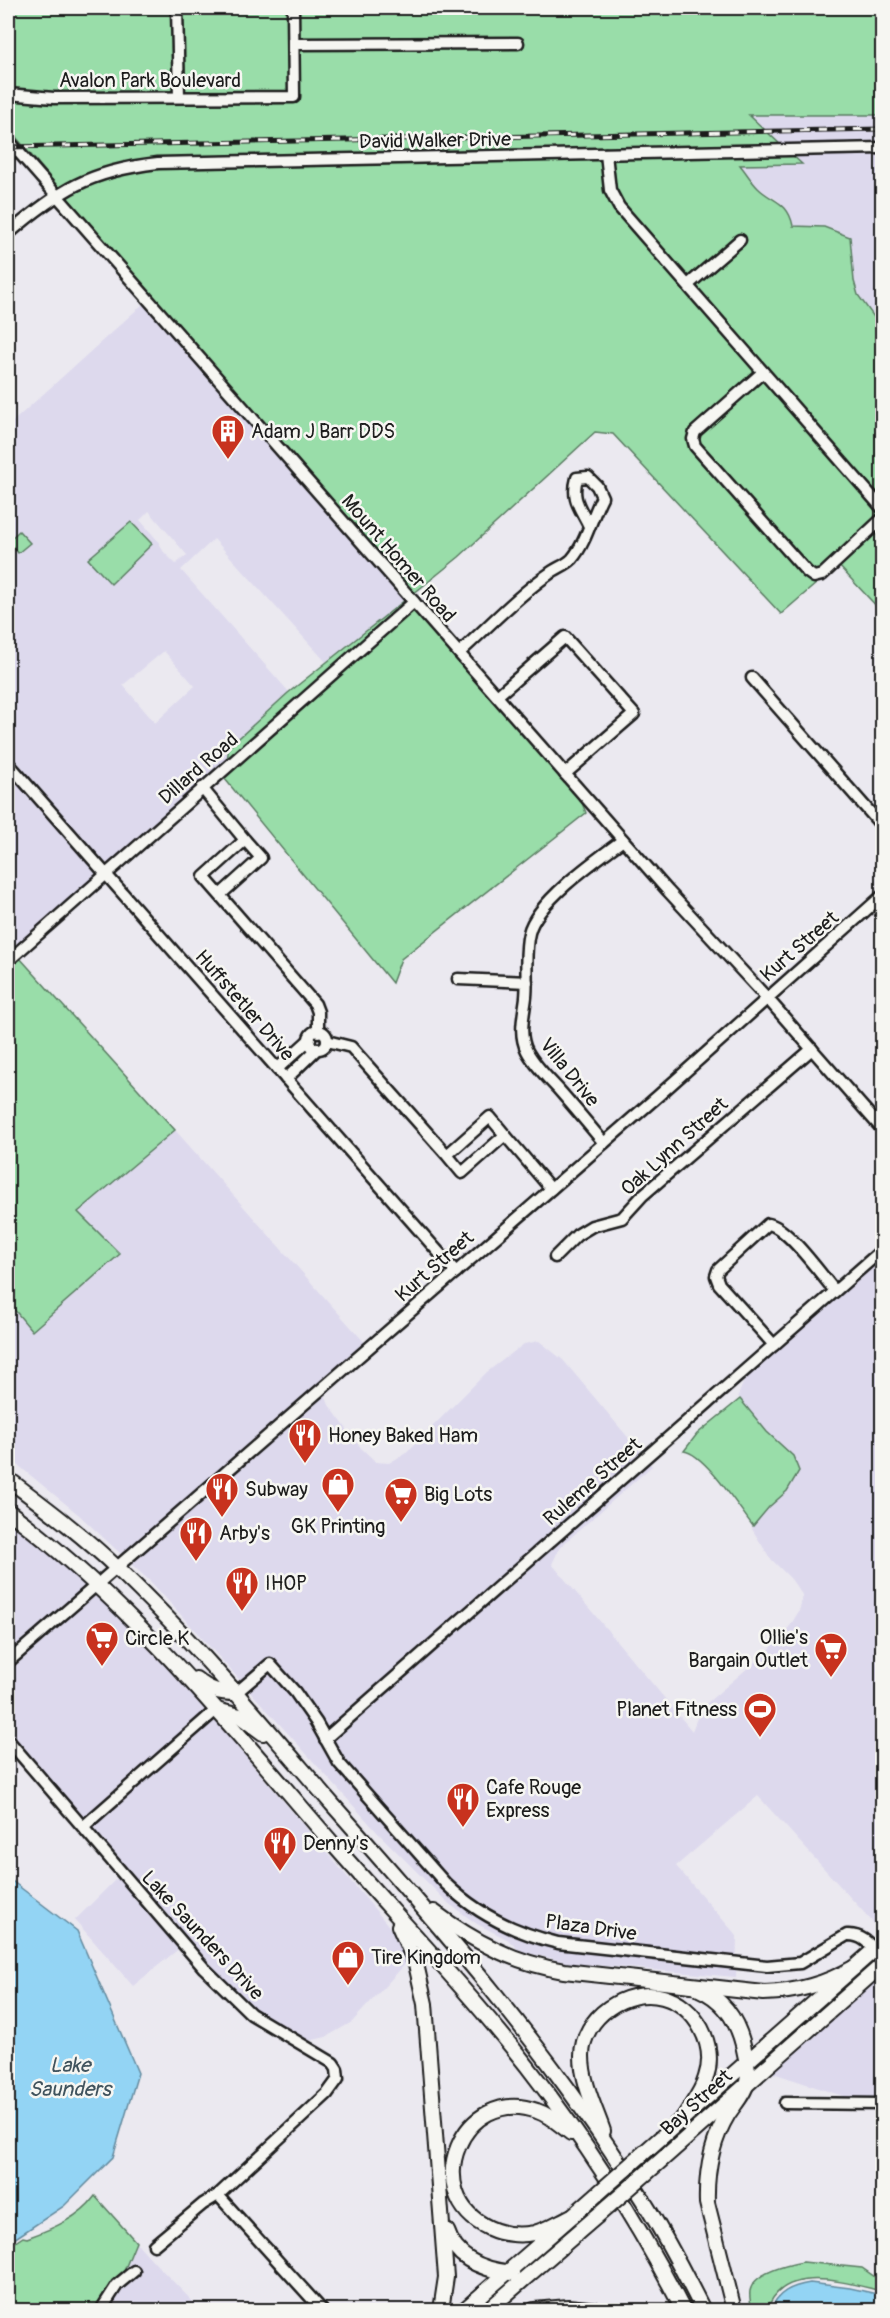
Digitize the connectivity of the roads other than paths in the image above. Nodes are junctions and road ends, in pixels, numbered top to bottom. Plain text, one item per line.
1 (177, 8) edge
2 (293, 8) edge
3 (518, 43) dead end
4 (294, 44) junction
5 (8, 94) edge
6 (179, 97) junction
7 (8, 140) edge
8 (882, 148) edge
9 (606, 154) junction
10 (55, 195) junction
11 (8, 234) edge
12 (741, 240) dead end
13 (688, 285) junction
14 (763, 372) junction
15 (882, 508) edge
16 (882, 519) edge
17 (589, 526) dead end
18 (414, 602) junction
19 (459, 653) junction
20 (752, 678) dead end
21 (497, 696) junction
22 (8, 763) edge
23 (565, 774) junction
24 (202, 788) junction
25 (882, 826) edge
26 (246, 840) junction
27 (622, 840) junction
28 (105, 874) junction
29 (220, 895) junction
30 (882, 896) edge
31 (8, 961) edge
32 (458, 979) dead end
33 (527, 982) junction
34 (767, 998) junction
35 (315, 1030) junction
36 (331, 1042) junction
37 (317, 1049) junction
38 (812, 1049) junction
39 (286, 1060) junction
40 (277, 1069) junction
41 (295, 1070) junction
42 (286, 1079) junction
43 (882, 1129) edge
44 (505, 1135) junction
45 (604, 1143) junction
46 (447, 1155) junction
47 (550, 1189) junction
48 (882, 1250) edge
49 (555, 1257) dead end
50 (456, 1272) junction
51 (835, 1291) junction
52 (774, 1345) junction
53 (8, 1479) edge
54 (8, 1511) edge
55 (116, 1567) junction
56 (97, 1584) junction
57 (8, 1662) edge
58 (177, 1665) junction
59 (236, 1693) junction
60 (216, 1710) junction
61 (325, 1738) junction
62 (8, 1740) edge
63 (284, 1749) junction
64 (84, 1826) junction
65 (411, 1893) junction
66 (392, 1911) junction
67 (880, 1950) edge
68 (882, 1965) edge
69 (855, 1967) junction
70 (689, 1985) junction
71 (747, 2062) junction
72 (747, 2083) junction
73 (785, 2103) dead end
74 (882, 2104) edge
75 (684, 2117) junction
76 (582, 2141) junction
77 (609, 2147) junction
78 (218, 2195) junction
79 (572, 2216) junction
80 (442, 2218) junction
81 (154, 2245) dead end
82 (536, 2269) junction
83 (134, 2271) dead end
84 (507, 2272) junction
85 (100, 2310) edge
86 (322, 2310) edge
87 (441, 2310) edge
88 (464, 2310) edge
89 (488, 2310) edge
90 (534, 2310) edge
91 (598, 2310) edge
92 (683, 2310) edge
93 (704, 2310) edge
94 (734, 2310) edge

1 - 6 street
2 - 4 street
3 - 4 street
4 - 6 street, Avalon Park Boulevard
5 - 6 street, Avalon Park Boulevard
7 - 10 street, Mount Homer Road
8 - 9 street, David Walker Drive
9 - 10 street, David Walker Drive
9 - 13 street
10 - 11 street, David Walker Drive
10 - 18 street, Mount Homer Road
12 - 13 street
13 - 14 street
14 - 15 street
14 - 16 street
17 - 19 street
18 - 19 street, Mount Homer Road
18 - 24 street, Dillard Road
19 - 21 street, Mount Homer Road
20 - 25 street
21 - 23 street, Mount Homer Road
21 - 23 street
22 - 28 street, Huffstetler Drive
23 - 27 street, Mount Homer Road
24 - 26 street
24 - 28 street, Dillard Road
26 - 29 street
26 - 29 street
27 - 33 street, Villa Drive
27 - 34 street, Mount Homer Road
28 - 31 street, Dillard Road
28 - 40 street, Huffstetler Drive
29 - 35 street
30 - 34 street, Kurt Street
32 - 33 street
33 - 45 street, Villa Drive
34 - 38 street, Mount Homer Road
34 - 45 street, Kurt Street
35 - 36 street
35 - 37 street
35 - 39 street
36 - 37 street
36 - 46 street
37 - 41 street
38 - 43 street, Mount Homer Road
38 - 49 street, Oak Lynn Street
39 - 40 street
39 - 41 street
40 - 42 street, Huffstetler Drive
41 - 42 street
42 - 50 street, Huffstetler Drive
44 - 46 street
44 - 46 street
44 - 47 street
45 - 47 street, Kurt Street
47 - 50 street, Kurt Street
48 - 51 street, Ruleme Street
50 - 55 street, Kurt Street
51 - 52 street, Ruleme Street
51 - 52 street
52 - 61 street, Ruleme Street
53 - 55 main road
54 - 56 main road
55 - 56 street, Kurt Street
55 - 59 main road
56 - 57 street, Kurt Street
56 - 58 main road
58 - 59 main road
58 - 60 main road
59 - 61 street
59 - 63 main road
60 - 63 main road
60 - 64 street
60 - 66 main road
61 - 67 street, Plaza Drive
62 - 64 street, Lake Saunders Drive
63 - 65 main road
64 - 78 street, Lake Saunders Drive
65 - 70 main road
65 - 77 main road
66 - 76 main road
66 - 80 main road
67 - 69 main road, Bay Street
68 - 72 main road, Bay Street
69 - 70 main road
69 - 71 main road, Bay Street
70 - 71 main road
71 - 72 main road
71 - 75 main road, Bay Street
72 - 82 main road, Bay Street, bridge
72 - 94 main road
73 - 74 street
75 - 77 main road
75 - 79 main road, Bay Street, bridge
76 - 79 main road
76 - 92 main road
77 - 93 main road
78 - 81 street
78 - 86 street
79 - 84 main road, Bay Street
80 - 84 main road
80 - 87 main road
82 - 84 main road
82 - 89 main road, Bay Street
83 - 85 street
84 - 88 main road, Bay Street
90 - 91 main road

